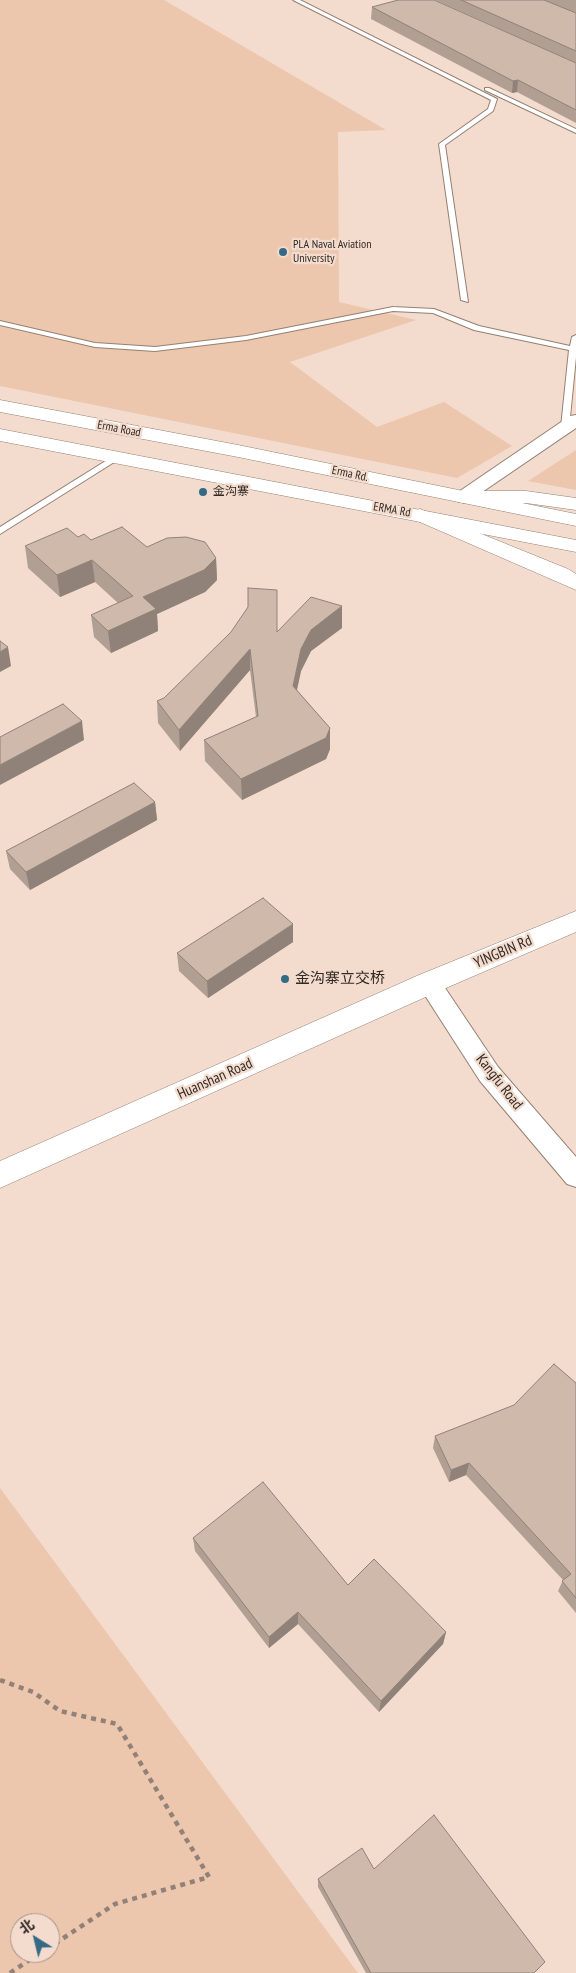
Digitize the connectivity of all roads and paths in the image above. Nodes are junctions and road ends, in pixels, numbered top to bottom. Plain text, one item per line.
1 (296, 0) edge
2 (306, 0) edge
3 (576, 131) edge
4 (465, 300) dead end
5 (0, 323) edge
6 (576, 337) edge
7 (572, 349) junction
8 (0, 406) edge
9 (571, 424) edge
10 (0, 436) edge
11 (115, 459) junction
12 (463, 497) junction
13 (576, 504) edge
14 (420, 515) junction
15 (576, 520) edge
16 (0, 531) edge
17 (576, 546) edge
18 (576, 583) edge
19 (576, 903) edge
20 (576, 921) edge
21 (506, 950) junction
22 (429, 983) junction
23 (0, 1175) edge
24 (576, 1176) edge
25 (0, 1680) edge
26 (60, 1940) edge
27 (25, 1963) edge
28 (10, 1973) edge

1 - 4 lane
2 - 3 lane
5 - 7 lane
6 - 7 lane
7 - 9 lane
8 - 12 main road, Erma Road
9 - 12 street
10 - 11 main road
11 - 14 main road
11 - 16 lane
12 - 13 main road
12 - 15 main road
14 - 17 main road, ERMA Rd
14 - 18 main road
19 - 21 main road
20 - 21 main road, YINGBIN Rd
21 - 22 main road, YINGBIN Rd
22 - 23 main road, Huanshan Road
22 - 24 street, Kangfu Road
25 - 26 path
27 - 28 path

